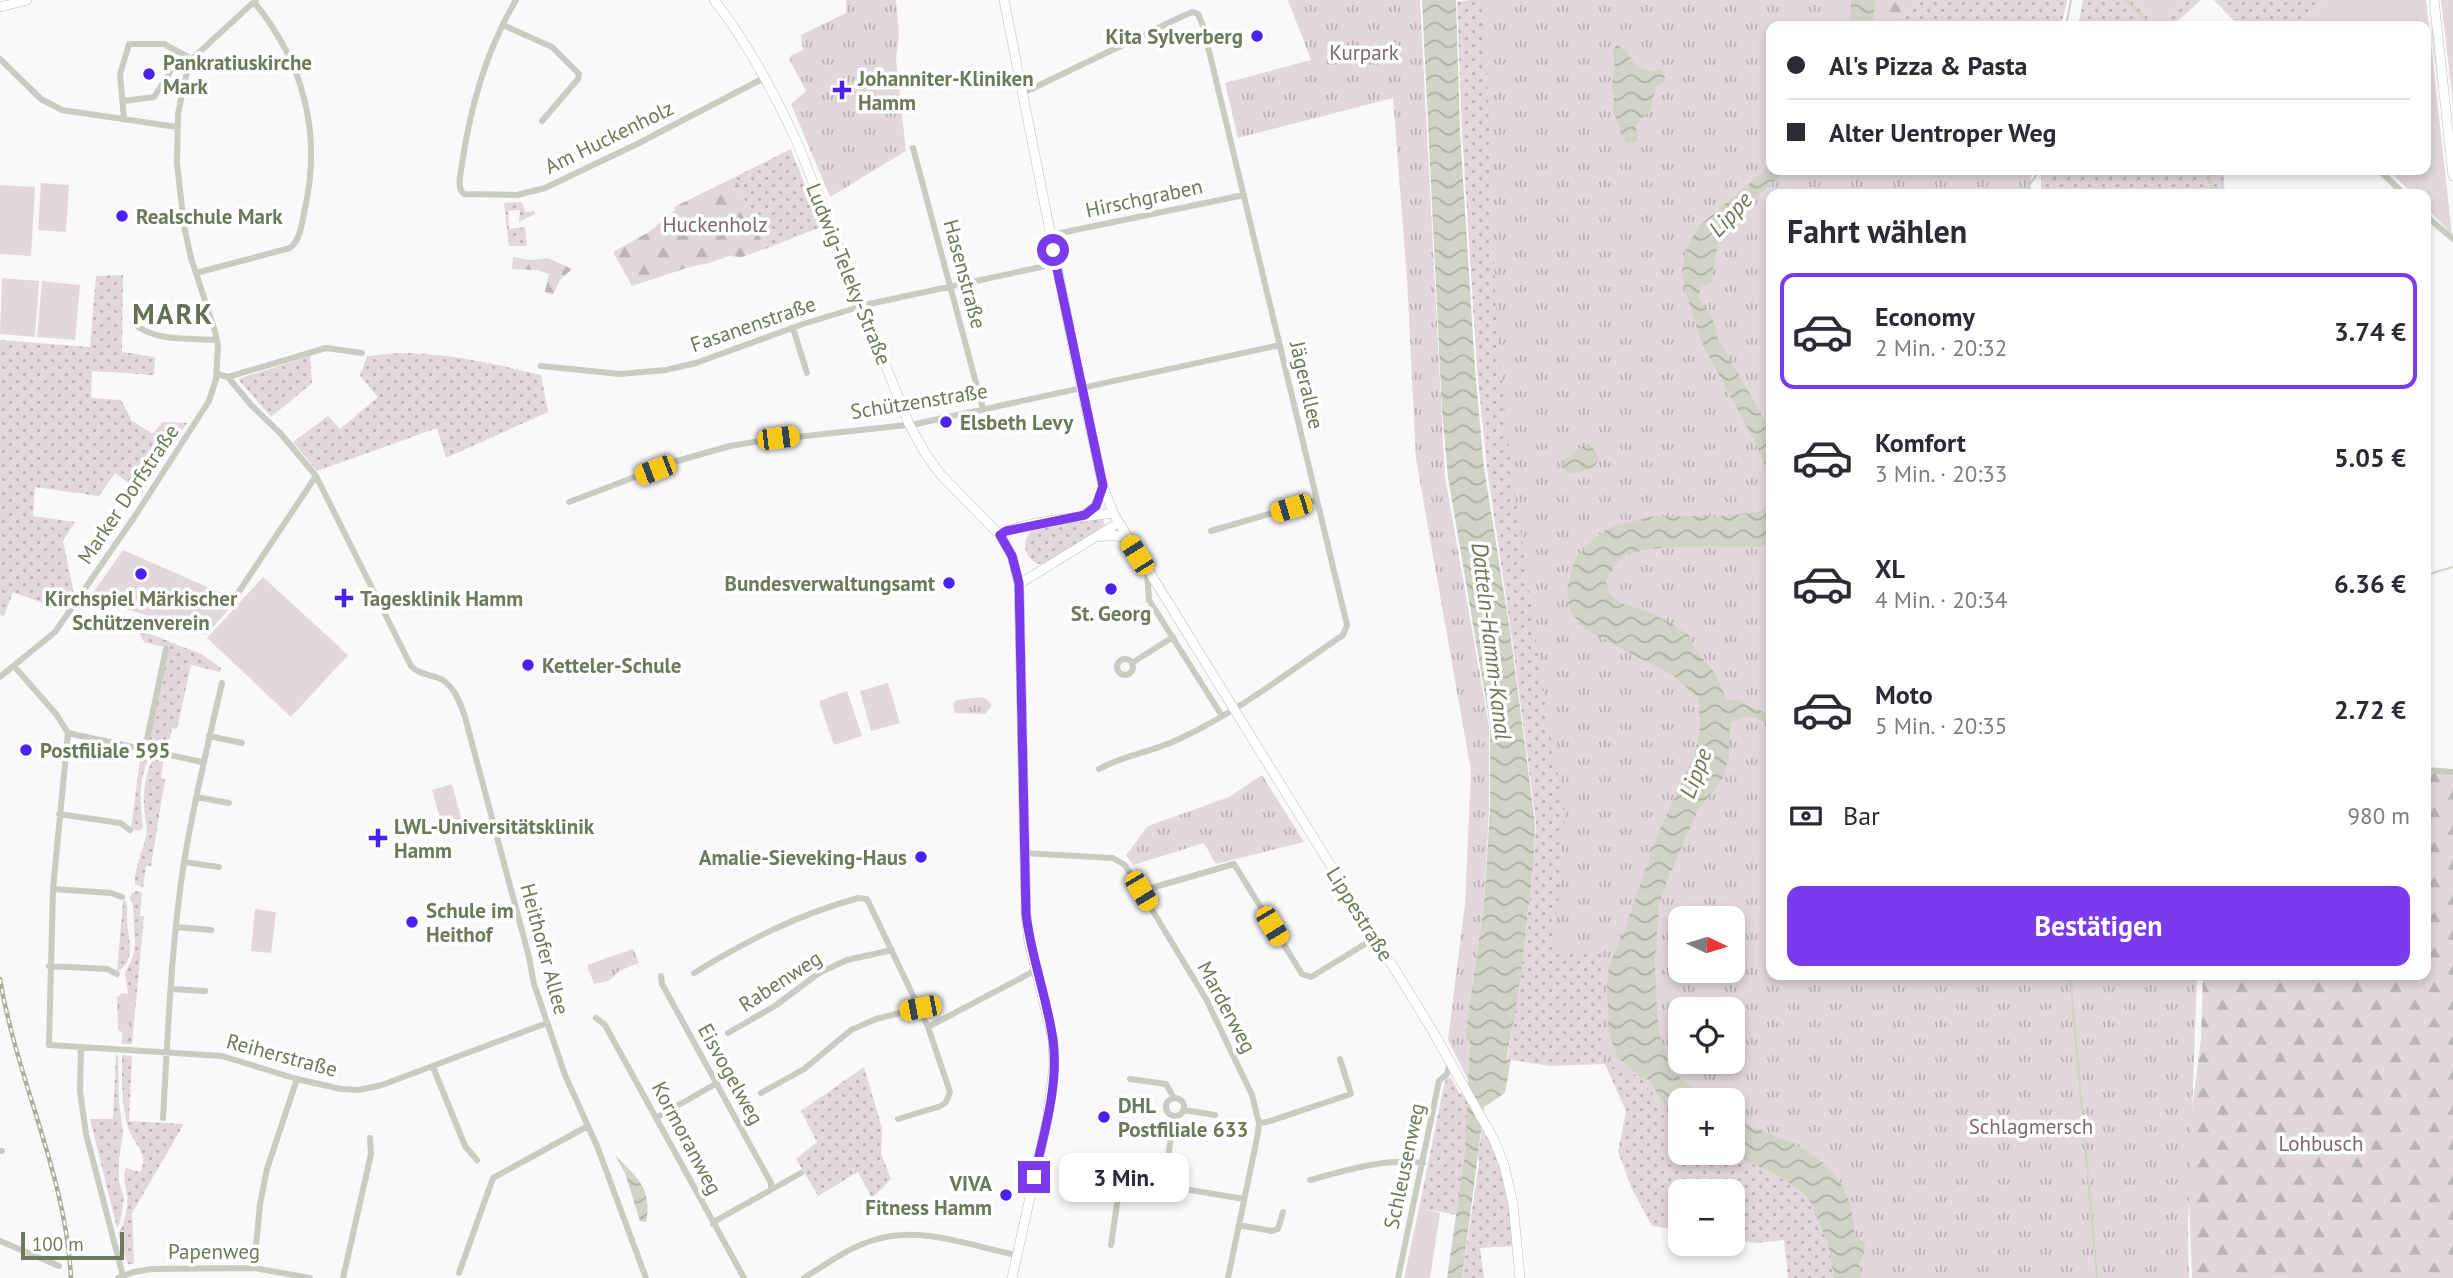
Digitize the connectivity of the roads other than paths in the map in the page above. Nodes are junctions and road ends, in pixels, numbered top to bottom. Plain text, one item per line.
1 (27, 0) edge
2 (516, 0) edge
3 (714, 0) edge
4 (1004, 0) edge
5 (2434, 0) edge
6 (255, 1) edge
7 (0, 7) edge
8 (503, 25) junction
9 (0, 59) edge
10 (192, 59) junction
11 (170, 72) dead end
12 (764, 78) junction
13 (1023, 93) junction
14 (123, 102) junction
15 (124, 119) junction
16 (542, 121) dead end
17 (177, 127) junction
18 (913, 148) dead end
19 (2384, 175) edge
20 (2453, 176) edge
21 (2399, 189) edge
22 (1244, 195) junction
23 (2431, 220) edge
24 (1051, 235) junction
25 (2453, 239) edge
26 (1055, 264) junction
27 (196, 273) junction
28 (950, 286) junction
29 (863, 306) junction
30 (133, 323) dead end
31 (793, 328) junction
32 (217, 340) junction
33 (1280, 345) junction
34 (362, 353) dead end
35 (541, 366) dead end
36 (807, 373) dead end
37 (217, 374) junction
38 (228, 377) junction
39 (1081, 387) junction
40 (983, 409) junction
41 (909, 424) junction
42 (316, 476) junction
43 (1103, 486) junction
44 (1317, 500) junction
45 (569, 502) dead end
46 (1113, 513) junction
47 (1076, 518) junction
48 (1118, 523) junction
49 (1211, 531) dead end
50 (1000, 535) junction
51 (1096, 537) junction
52 (1127, 538) junction
53 (1147, 571) junction
54 (1019, 583) junction
55 (236, 596) dead end
56 (1173, 638) junction
57 (166, 649) dead end
58 (1132, 663) dead end
59 (14, 666) junction
60 (0, 677) edge
61 (222, 683) dead end
62 (1233, 709) junction
63 (1222, 716) junction
64 (68, 733) junction
65 (209, 736) junction
66 (242, 743) dead end
67 (145, 749) junction
68 (202, 762) junction
69 (1099, 769) dead end
70 (2431, 770) edge
71 (2453, 772) edge
72 (196, 797) junction
73 (229, 803) dead end
74 (59, 814) junction
75 (130, 830) dead end
76 (1023, 853) junction
77 (184, 862) junction
78 (219, 867) dead end
79 (53, 888) junction
80 (1141, 891) junction
81 (122, 897) dead end
82 (176, 926) junction
83 (211, 930) dead end
84 (1375, 938) junction
85 (892, 950) junction
86 (49, 966) junction
87 (1038, 969) junction
88 (694, 973) dead end
89 (117, 974) dead end
90 (661, 976) dead end
91 (172, 989) junction
92 (205, 991) dead end
93 (920, 1008) junction
94 (596, 1018) dead end
95 (547, 1023) junction
96 (928, 1027) junction
97 (728, 1034) dead end
98 (81, 1047) junction
99 (167, 1052) junction
100 (1340, 1059) dead end
101 (1450, 1063) junction
102 (433, 1066) junction
103 (297, 1079) junction
104 (1130, 1079) dead end
105 (717, 1083) junction
106 (761, 1093) dead end
107 (1174, 1098) junction
108 (1184, 1110) junction
109 (1215, 1115) dead end
110 (1174, 1116) junction
111 (163, 1118) dead end
112 (656, 1118) junction
113 (898, 1119) dead end
114 (1259, 1123) junction
115 (588, 1126) junction
116 (370, 1138) dead end
117 (477, 1160) dead end
118 (1423, 1163) junction
119 (801, 1173) dead end
120 (1310, 1180) dead end
121 (1164, 1186) junction
122 (771, 1189) junction
123 (1244, 1199) junction
124 (1283, 1212) dead end
125 (713, 1224) junction
126 (1239, 1224) junction
127 (0, 1241) edge
128 (1111, 1245) dead end
129 (1017, 1255) junction
130 (59, 1266) dead end
131 (254, 1268) junction
132 (458, 1273) dead end
133 (121, 1277) edge
134 (310, 1278) edge
135 (344, 1278) edge
136 (646, 1278) edge
137 (744, 1278) edge
138 (804, 1278) edge
139 (1012, 1278) edge
140 (1228, 1278) edge
141 (1398, 1278) edge
142 (1520, 1278) edge

1 - 7 street
2 - 8 street
3 - 12 street, Ludwig-Teleky-Straße
4 - 13 street, Lippestraße
5 - 20 street
6 - 10 street
6 - 27 street
8 - 12 street, Am Huckenholz
8 - 16 street
9 - 15 street
10 - 14 street
10 - 17 street, Marker Dorfstraße
11 - 14 street
12 - 29 street, Ludwig-Teleky-Straße
13 - 22 street, Jägerallee
13 - 24 street, Lippestraße
14 - 15 street
15 - 17 street
17 - 27 street, Marker Dorfstraße
18 - 28 street, Hasenstraße
19 - 21 street
22 - 24 street, Hirschgraben
22 - 33 street, Jägerallee
23 - 25 street
24 - 26 street, Lippestraße
26 - 28 street, Fasanenstraße
26 - 39 street, Lippestraße
27 - 32 street, Marker Dorfstraße
28 - 29 street, Fasanenstraße
28 - 40 street, Hasenstraße
29 - 31 street, Fasanenstraße
29 - 41 street, Ludwig-Teleky-Straße
30 - 32 street
31 - 35 street, Fasanenstraße
31 - 36 street
32 - 37 street, Marker Dorfstraße
33 - 39 street, Schützenstraße
33 - 44 street, Jägerallee
34 - 38 street
37 - 38 street
37 - 59 street, Marker Dorfstraße
38 - 42 street, Heithofer Allee
39 - 40 street, Schützenstraße
39 - 43 street, Lippestraße
40 - 41 street, Schützenstraße
41 - 45 street, Schützenstraße
41 - 50 street, Ludwig-Teleky-Straße
42 - 55 street
42 - 95 street, Heithofer Allee
43 - 46 street, Lippestraße
43 - 47 street
44 - 49 street
44 - 62 street, Jägerallee
46 - 47 street
46 - 48 street, Lippestraße
47 - 50 street
48 - 51 street
48 - 52 street, Lippestraße
50 - 54 street, Ludwig-Teleky-Straße
51 - 52 street
51 - 54 street
52 - 53 street, Lippestraße
53 - 56 street, Lippestraße
53 - 62 street, Lippestraße
54 - 76 street, Ludwig-Teleky-Straße
56 - 58 street
56 - 63 street, Lippestraße
57 - 67 street
59 - 60 street, Marker Dorfstraße
59 - 64 street
61 - 65 street
62 - 63 street
62 - 84 street, Lippestraße
63 - 69 street
64 - 67 street
64 - 74 street
65 - 66 street
65 - 68 street
67 - 68 street
68 - 72 street
70 - 71 street
72 - 73 street
72 - 77 street
74 - 75 street
74 - 79 street
76 - 80 street, Marderweg
76 - 87 street, Ludwig-Teleky-Straße
77 - 78 street
77 - 82 street
79 - 81 street
79 - 86 street
80 - 84 street
80 - 114 street, Marderweg
82 - 83 street
82 - 91 street
84 - 101 street, Lippestraße
85 - 88 street
85 - 93 street
85 - 97 street, Rabenweg
86 - 89 street
86 - 98 street, Reiherstraße
87 - 96 street
87 - 129 street, Ludwig-Teleky-Straße
90 - 105 street, Eisvogelweg
91 - 92 street
91 - 99 street
93 - 96 street
93 - 106 street
94 - 112 street, Kormoranweg
95 - 102 street, Reiherstraße
95 - 115 street, Heithofer Allee
96 - 113 street
98 - 99 street, Reiherstraße
98 - 133 street
99 - 103 street, Reiherstraße
99 - 111 street
100 - 114 street
101 - 118 street, Schleusenweg
101 - 142 street, Lippestraße
102 - 103 street, Reiherstraße
102 - 117 street
103 - 131 street
104 - 107 street
105 - 112 street
105 - 122 street, Eisvogelweg
107 - 108 street
107 - 110 street
108 - 109 street
108 - 110 street
110 - 121 street
112 - 125 street, Kormoranweg
114 - 123 street, Marderweg
115 - 132 street
115 - 136 street, Heithofer Allee
116 - 135 street
118 - 120 street
118 - 141 street, Schleusenweg
119 - 122 street
121 - 123 street
121 - 128 street
122 - 125 street
123 - 126 street, Marderweg
124 - 126 street
125 - 137 street, Kormoranweg
126 - 140 street, Marderweg
127 - 130 street
129 - 138 street
129 - 139 street, Ludwig-Teleky-Straße
131 - 133 street, Papenweg
131 - 134 street, Papenweg

